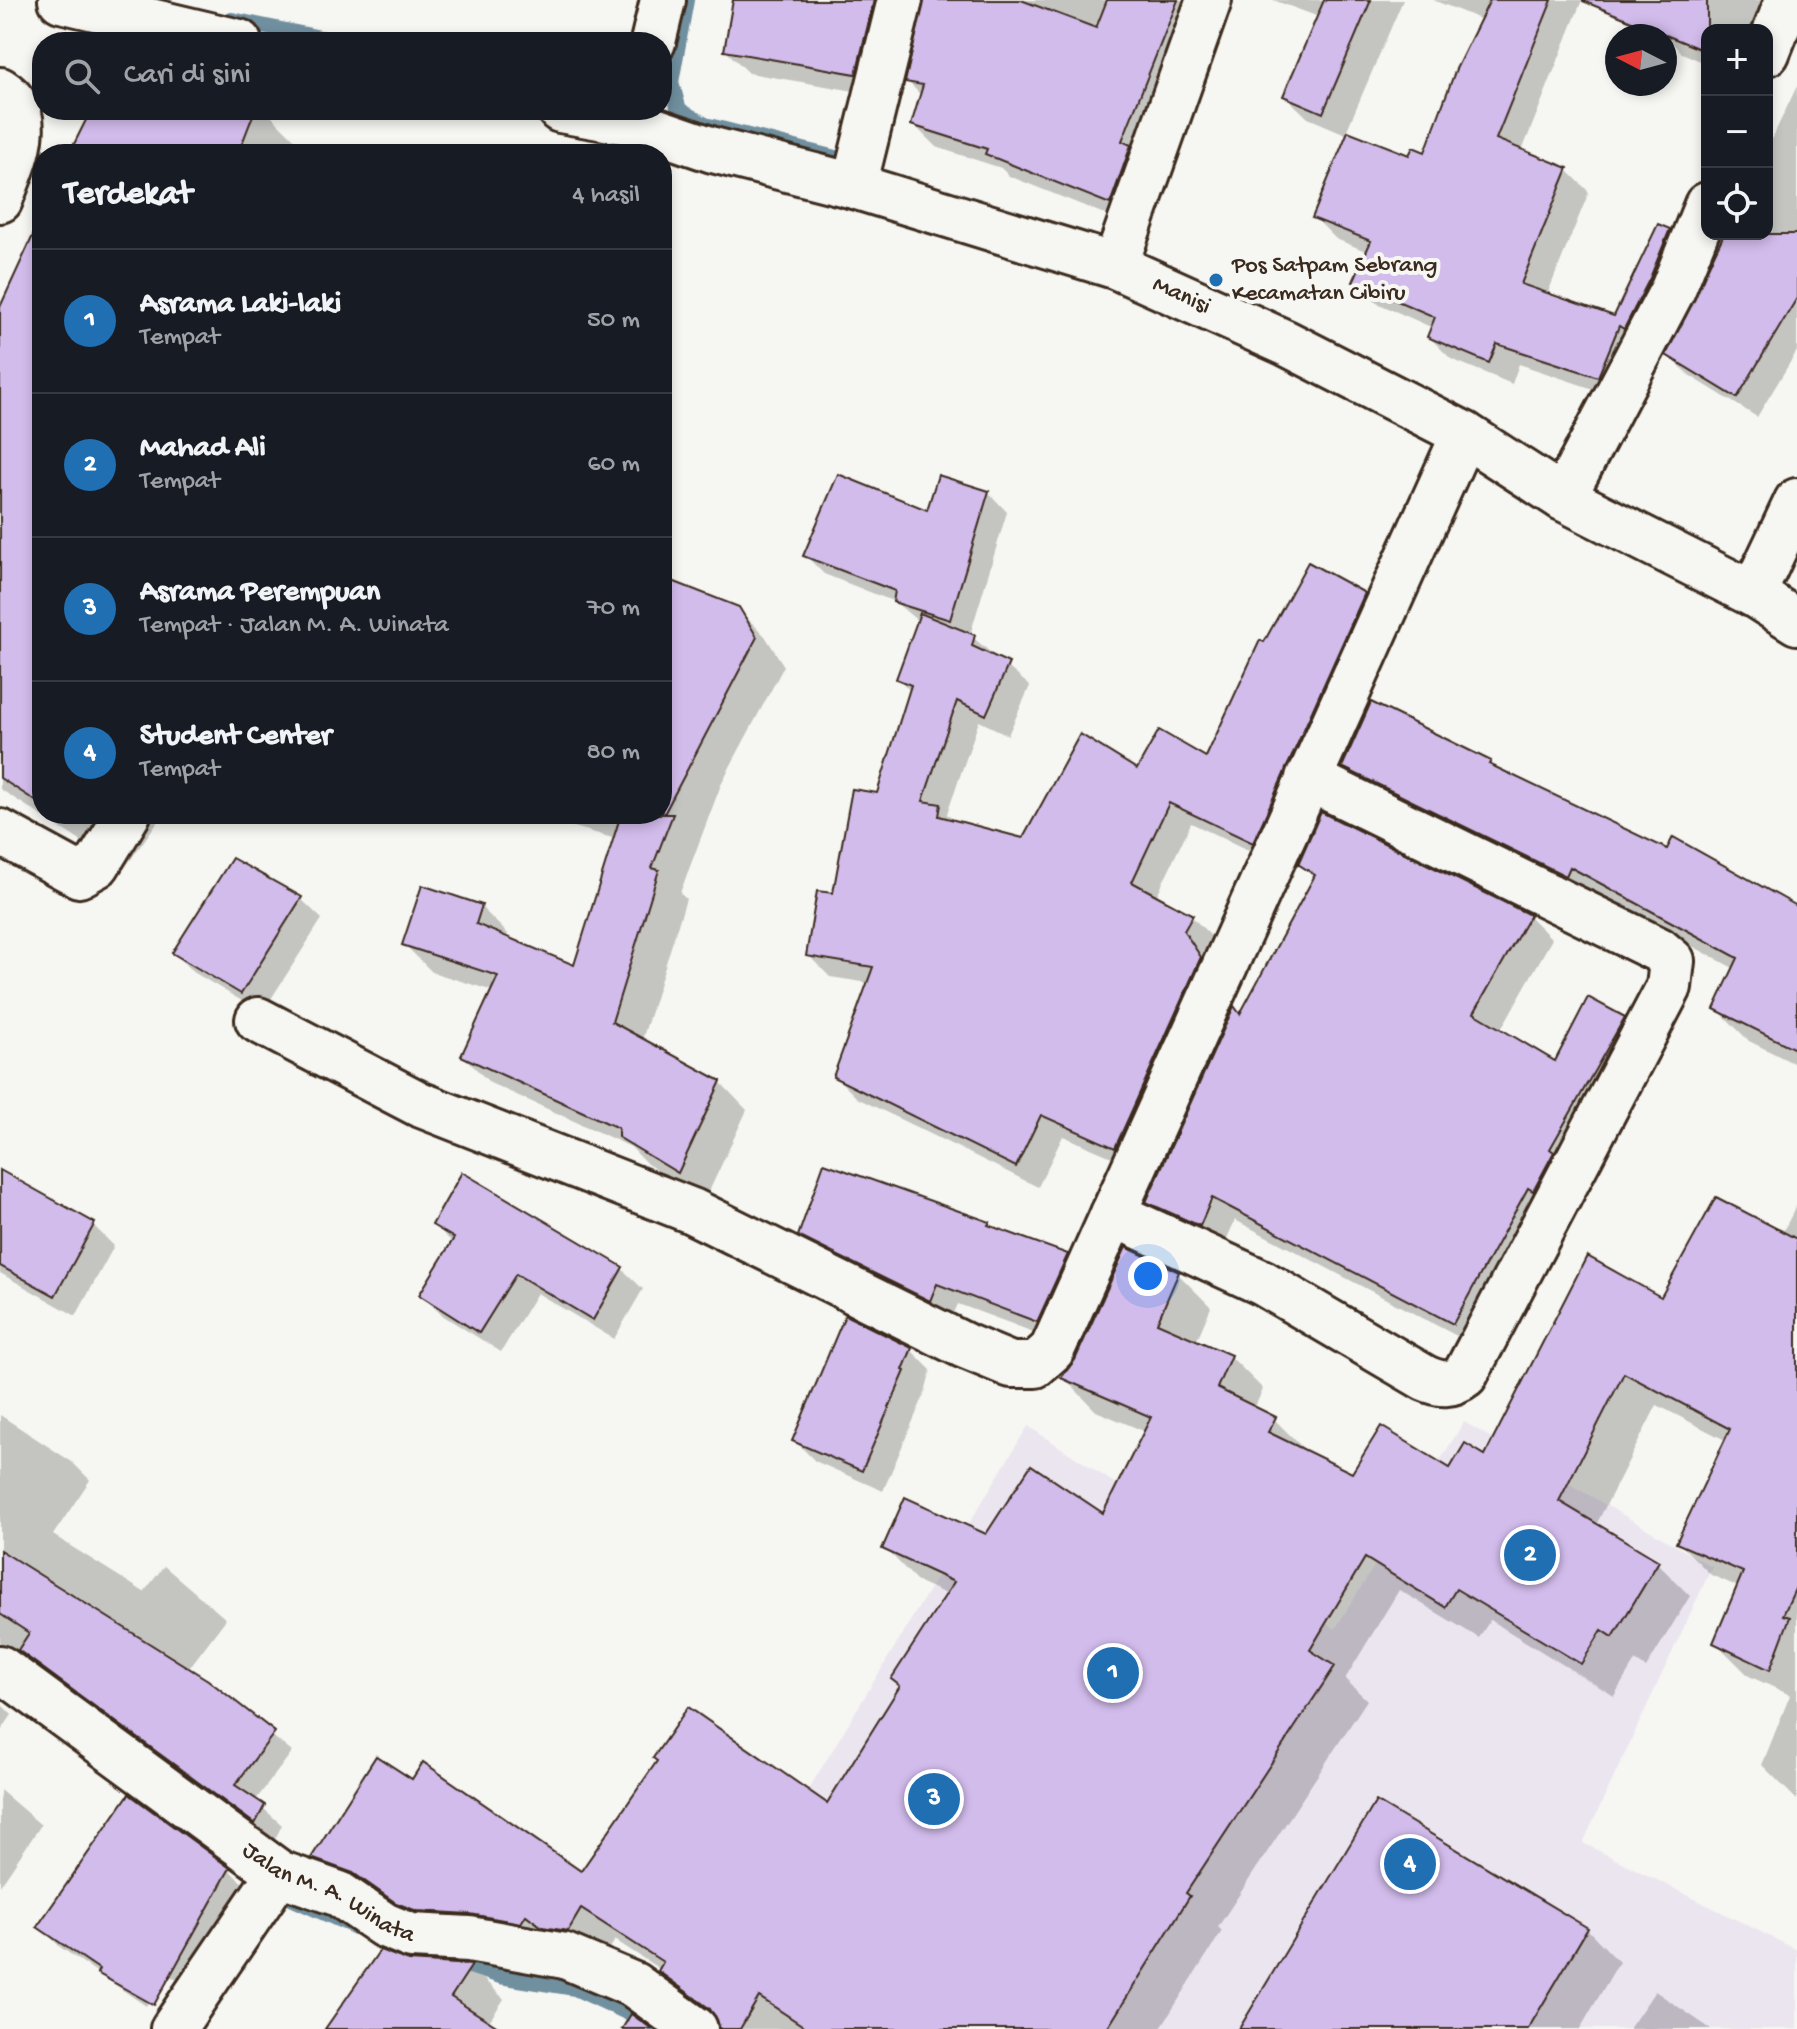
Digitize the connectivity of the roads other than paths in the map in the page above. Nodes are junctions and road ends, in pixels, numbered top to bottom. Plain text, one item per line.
1 (61, 0) edge
2 (663, 0) edge
3 (900, 0) edge
4 (1209, 0) edge
5 (1786, 5) dead end
6 (197, 32) edge
7 (655, 32) edge
8 (1773, 38) edge
9 (0, 90) edge
10 (645, 120) edge
11 (854, 186) junction
12 (0, 200) edge
13 (1701, 220) edge
14 (1115, 266) junction
15 (1464, 434) junction
16 (1563, 498) junction
17 (1797, 501) edge
18 (1753, 594) junction
19 (1797, 622) edge
20 (1308, 778) junction
21 (122, 824) edge
22 (0, 832) edge
23 (258, 1020) dead end
24 (1113, 1214) junction
25 (0, 1668) edge
26 (279, 1873) junction
27 (173, 2029) edge
28 (695, 2029) edge

1 - 6 street
2 - 7 street
3 - 11 street
4 - 14 street
5 - 8 street
9 - 12 street
10 - 11 street, Manisi
11 - 14 street, Manisi
13 - 16 street
14 - 15 street, Manisi
15 - 16 street, Manisi
15 - 20 street
16 - 18 street, Manisi
17 - 18 street
18 - 19 street, Manisi
20 - 24 street
20 - 24 street
21 - 22 street
23 - 24 street
25 - 26 street, Jalan M. A. Winata
26 - 27 street
26 - 28 street, Jalan M. A. Winata

